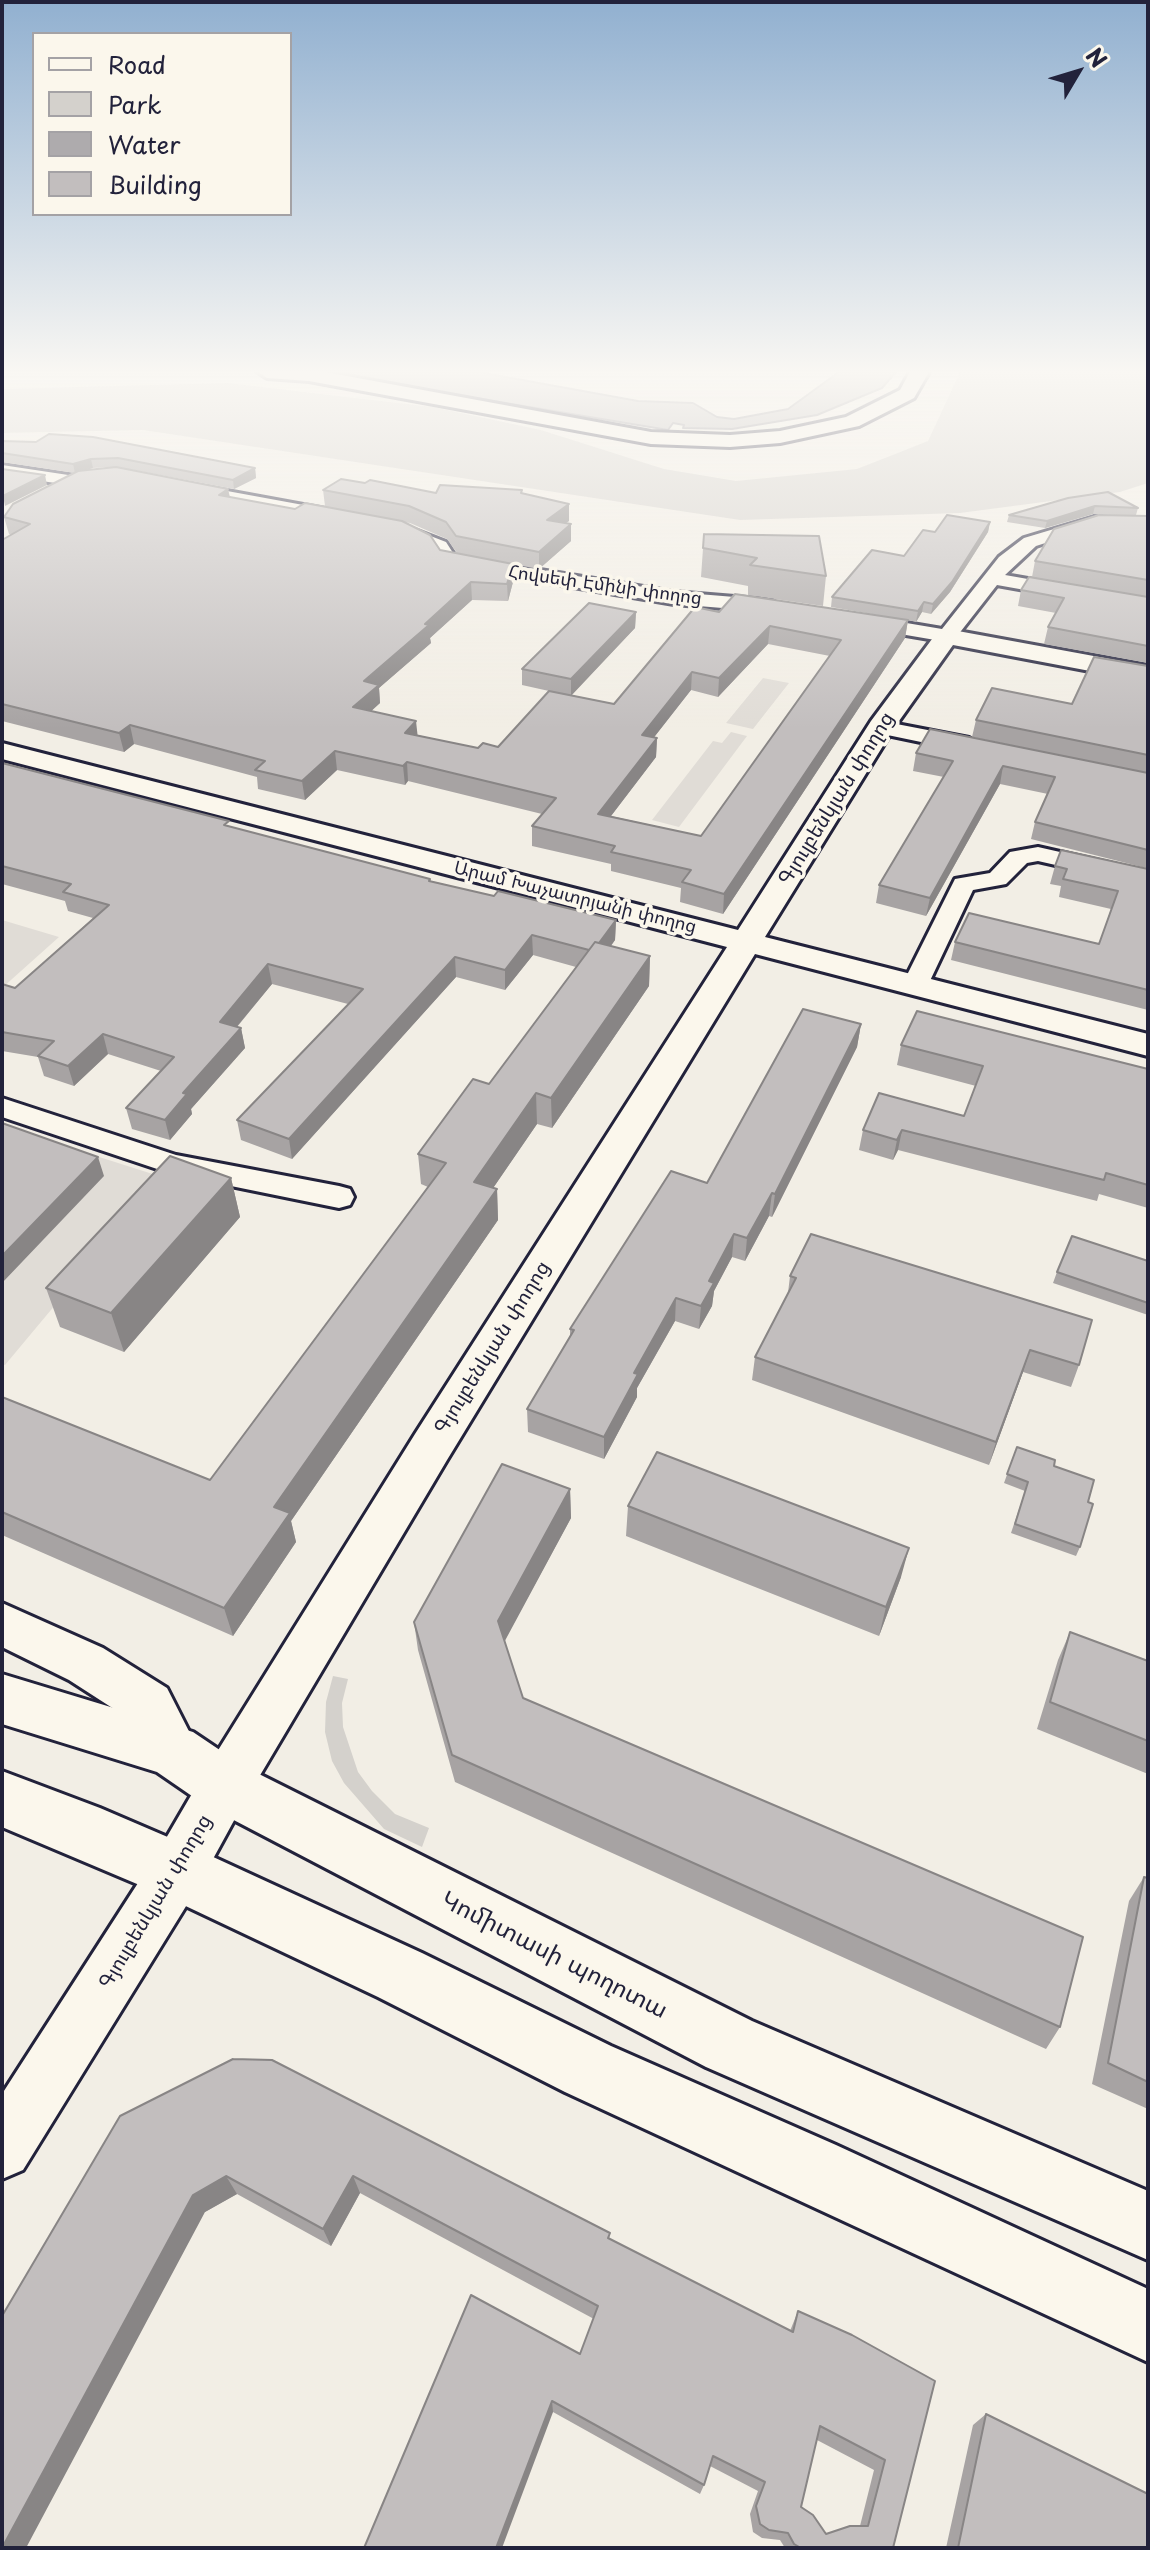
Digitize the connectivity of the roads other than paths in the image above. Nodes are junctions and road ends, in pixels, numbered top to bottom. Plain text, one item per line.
1 (57, 491) edge
2 (201, 491) edge
3 (48, 495) edge
4 (347, 519) edge
5 (1148, 524) edge
6 (378, 525) edge
7 (992, 578) junction
8 (1148, 606) edge
9 (793, 610) edge
10 (848, 619) edge
11 (947, 636) junction
12 (1148, 674) edge
13 (881, 727) junction
14 (986, 749) edge
15 (2, 751) edge
16 (1148, 879) edge
17 (746, 942) junction
18 (915, 985) junction
19 (1148, 1045) edge
20 (2, 1107) edge
21 (339, 1197) dead end
22 (2, 1624) edge
23 (2, 1699) edge
24 (173, 1751) junction
25 (225, 1786) junction
26 (2, 1799) edge
27 (177, 1871) junction
28 (2, 2149) edge
29 (1148, 2226) edge
30 (1148, 2326) edge

1 - 3 street
2 - 4 street
5 - 7 street, Գյուլբենկյան փողոց
6 - 9 street, Հովսեփ Էմինի փողոց
7 - 8 street
7 - 11 street, Գյուլբենկյան փողոց
10 - 11 street
11 - 12 street
11 - 13 street, Գյուլբենկյան փողոց
13 - 14 street
13 - 17 street, Գյուլբենկյան փողոց
15 - 17 street, Արամ Խաչատրյանի փողոց
16 - 18 street
17 - 18 street, Արամ Խաչատրյանի փողոց
17 - 25 street, Գյուլբենկյան փողոց
18 - 19 street, Արամ Խաչատրյանի փողոց
20 - 21 street
22 - 24 street, Կոմիտասի պողոտա
23 - 24 main road
24 - 25 main road, Կոմիտասի պողոտա
25 - 27 street, Գյուլբենկյան փողոց
25 - 29 main road, Կոմիտասի պողոտա
26 - 27 main road
27 - 28 street, Գյուլբենկյան փողոց
27 - 30 main road

